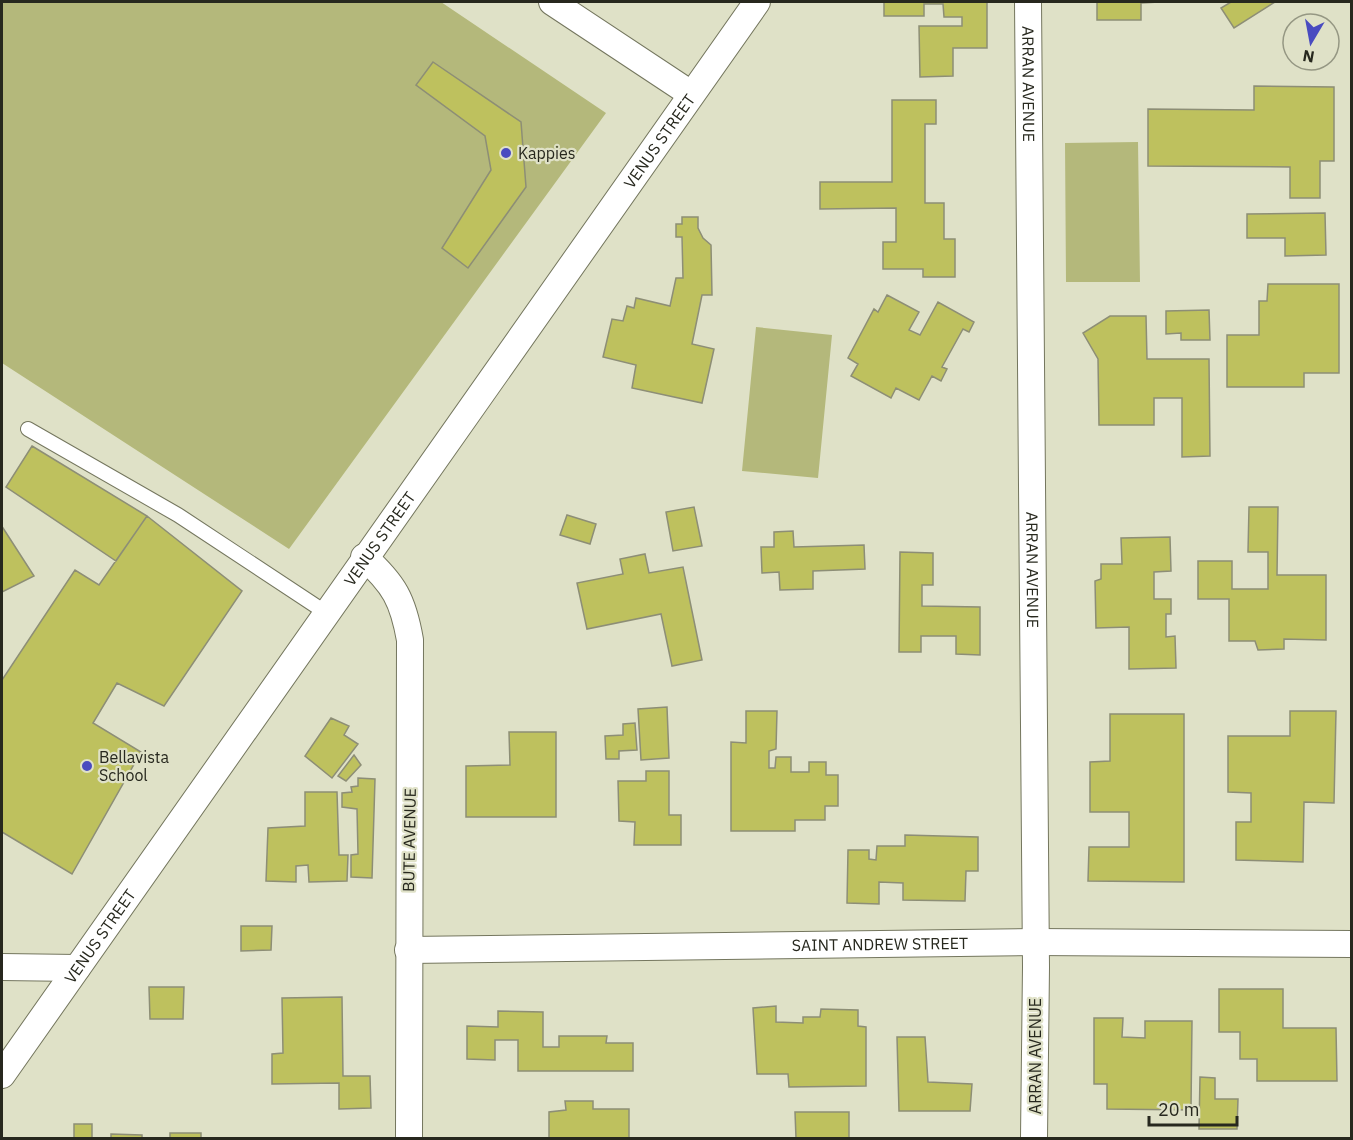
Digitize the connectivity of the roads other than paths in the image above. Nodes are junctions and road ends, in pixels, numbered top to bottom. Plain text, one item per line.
1 (552, 2) edge
2 (757, 2) edge
3 (1028, 2) edge
4 (691, 94) junction
5 (28, 429) dead end
6 (364, 557) junction
7 (325, 612) junction
8 (1035, 942) junction
9 (1352, 944) edge
10 (408, 950) junction
11 (2, 967) edge
12 (77, 969) junction
13 (2, 1075) edge
14 (409, 1138) edge
15 (1034, 1138) edge

1 - 4 street
2 - 4 street, VENUS STREET
3 - 8 street, ARRAN AVENUE
4 - 6 street, VENUS STREET
5 - 7 lane
6 - 7 street, VENUS STREET
6 - 10 street, BUTE AVENUE
7 - 12 street, VENUS STREET
8 - 9 street, SAINT ANDREW STREET
8 - 10 street, SAINT ANDREW STREET
8 - 15 street, ARRAN AVENUE
10 - 14 street, BUTE AVENUE
11 - 12 street
12 - 13 street, VENUS STREET

